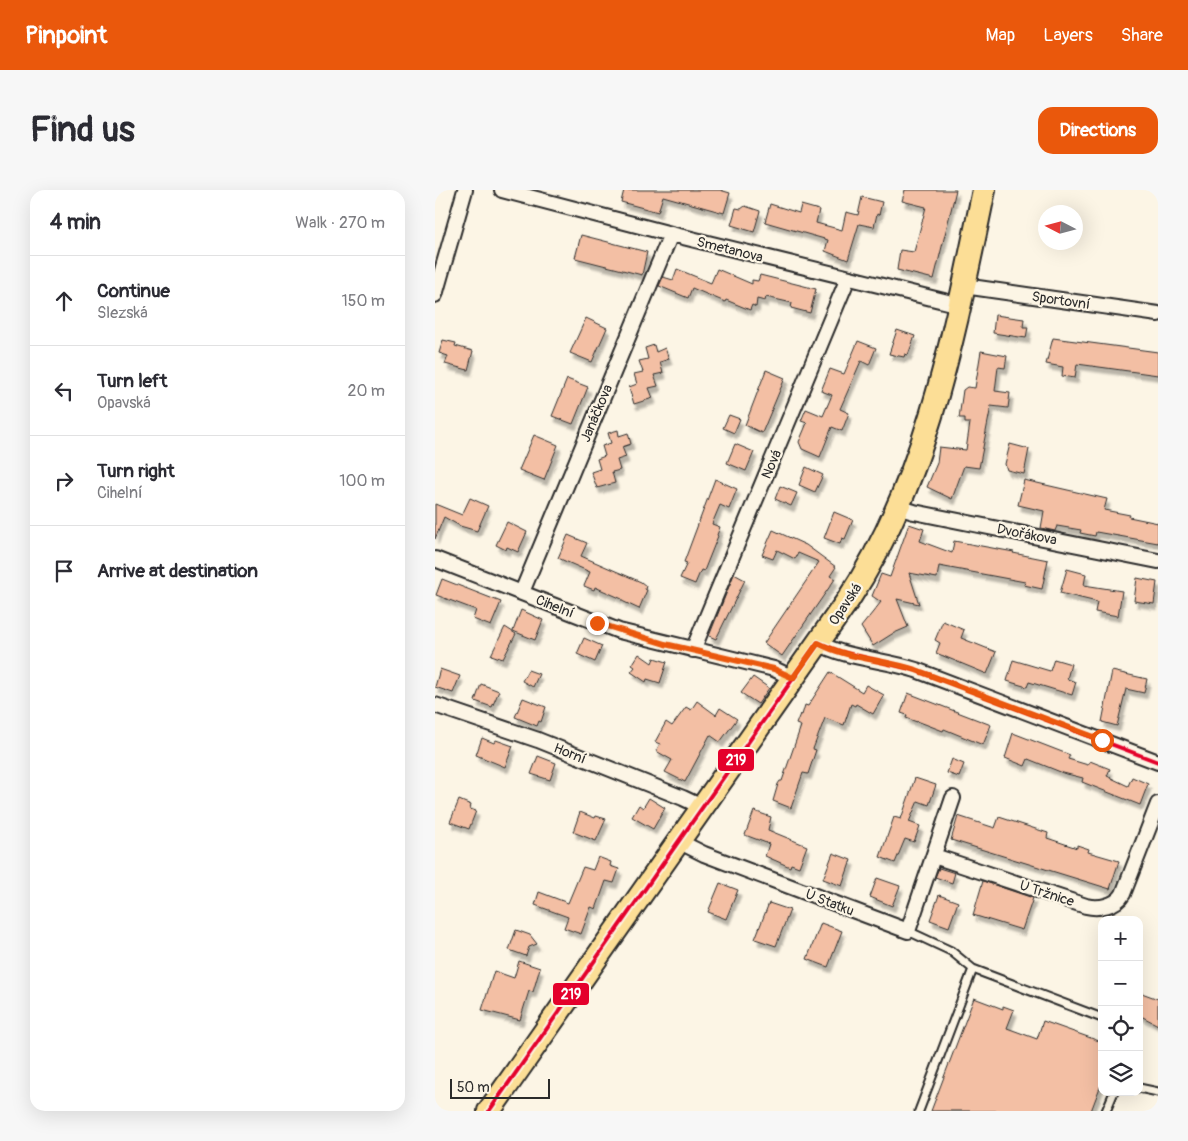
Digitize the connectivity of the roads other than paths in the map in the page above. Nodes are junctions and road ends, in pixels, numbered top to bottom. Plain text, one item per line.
1 (465, 190) edge
2 (502, 190) edge
3 (984, 190) edge
4 (671, 234) junction
5 (848, 278) junction
6 (435, 295) edge
7 (962, 296) junction
8 (1158, 314) edge
9 (897, 507) junction
10 (435, 559) edge
11 (1158, 560) edge
12 (522, 592) junction
13 (818, 643) junction
14 (693, 650) junction
15 (793, 678) junction
16 (435, 704) edge
17 (1158, 762) edge
18 (953, 798) dead end
19 (1158, 804) edge
20 (702, 807) junction
21 (678, 841) junction
22 (934, 856) junction
23 (908, 931) junction
24 (973, 968) junction
25 (1098, 1016) edge
26 (1143, 1089) edge
27 (1158, 1092) edge
28 (1112, 1096) edge
29 (489, 1111) edge
30 (919, 1111) edge
31 (1106, 1111) edge

1 - 6 street
2 - 4 street, Smetanova
3 - 7 main road, Opavská
4 - 5 street, Smetanova
4 - 12 street, Janáčkova
5 - 7 street, Smetanova
5 - 14 street, Nová
7 - 8 street, Sportovní
7 - 9 main road, Opavská
9 - 11 street, Dvořákova
9 - 13 main road, Opavská
10 - 12 street, Cihelní
12 - 14 street, Cihelní
13 - 15 main road, Opavská
13 - 17 street
14 - 15 street, Cihelní
15 - 20 main road, Opavská
16 - 20 street, Horní
18 - 22 street
19 - 22 street, U Tržnice
20 - 21 main road, Opavská
21 - 23 street, U Statku
21 - 29 main road, Opavská
22 - 23 street
23 - 24 lane
24 - 25 lane
24 - 30 lane
26 - 27 lane
28 - 31 lane

